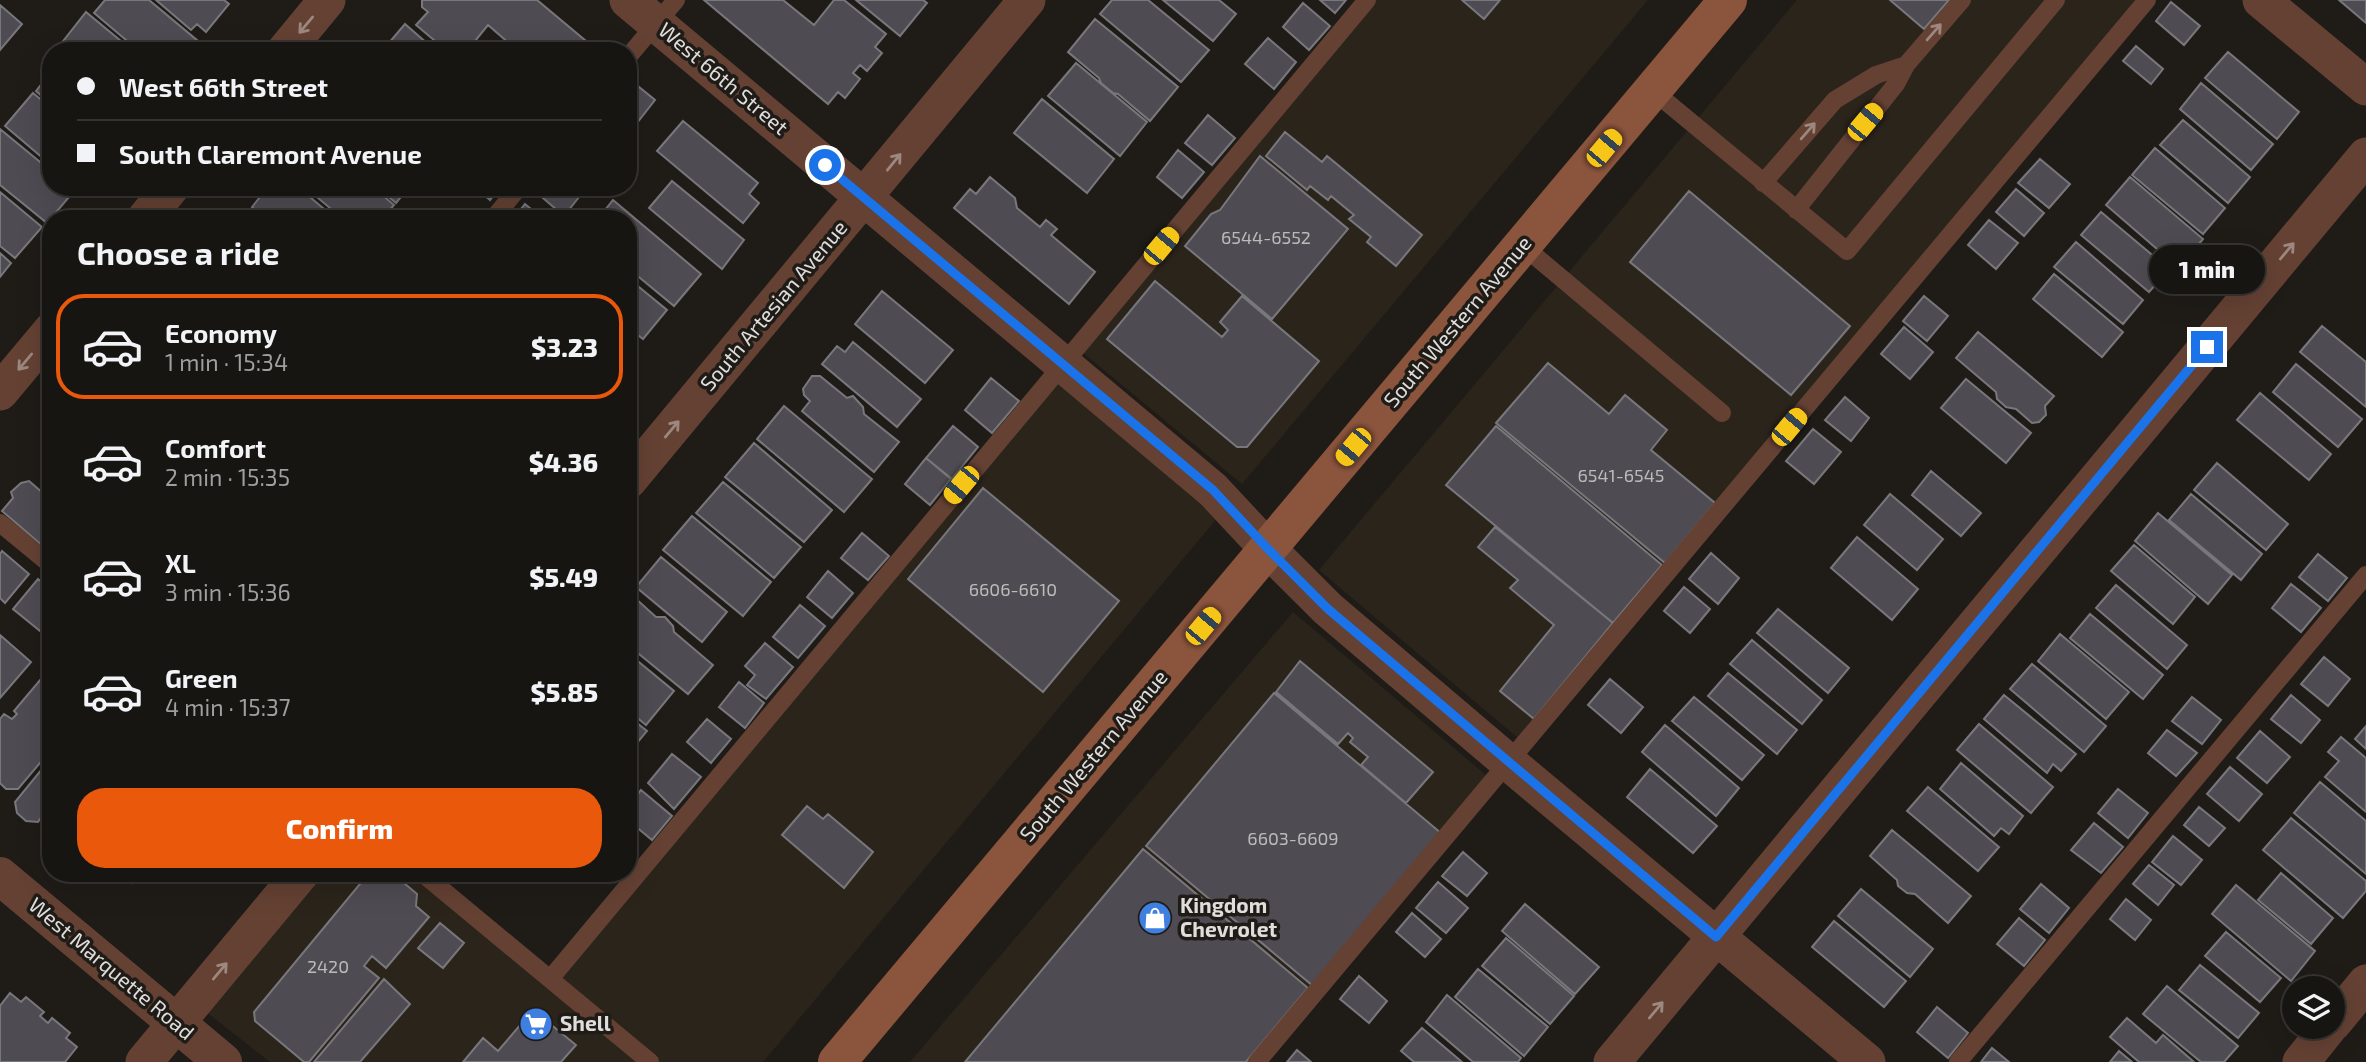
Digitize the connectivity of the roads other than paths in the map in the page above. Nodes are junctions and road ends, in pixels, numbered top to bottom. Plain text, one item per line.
1 (327, 0) edge
2 (628, 0) edge
3 (1027, 0) edge
4 (1367, 0) edge
5 (1728, 0) edge
6 (1962, 0) edge
7 (2056, 0) edge
8 (2147, 0) edge
9 (2261, 0) edge
10 (666, 12) edge
11 (292, 42) edge
12 (637, 46) edge
13 (1906, 65) junction
14 (2366, 87) edge
15 (1652, 90) junction
16 (2366, 156) edge
17 (1763, 183) junction
18 (164, 196) edge
19 (512, 196) edge
20 (864, 198) junction
21 (152, 210) edge
22 (501, 210) edge
23 (1796, 210) junction
24 (1522, 245) junction
25 (42, 342) edge
26 (1062, 363) junction
27 (0, 392) edge
28 (1722, 413) dead end
29 (637, 470) edge
30 (0, 523) edge
31 (1268, 549) junction
32 (42, 558) edge
33 (2366, 575) edge
34 (1508, 762) junction
35 (637, 874) edge
36 (0, 876) edge
37 (294, 882) edge
38 (433, 882) edge
39 (631, 882) edge
40 (1716, 937) junction
41 (550, 979) junction
42 (2366, 983) edge
43 (2345, 1008) edge
44 (176, 1023) junction
45 (2320, 1039) edge
46 (144, 1062) edge
47 (223, 1062) edge
48 (650, 1062) edge
49 (837, 1062) edge
50 (1257, 1062) edge
51 (1612, 1062) edge
52 (1867, 1062) edge
53 (1958, 1062) edge
54 (2301, 1062) edge

1 -> 11 street
2 - 10 street, West 66th Street
20 -> 3 street, South Artesian Avenue
4 - 26 lane
5 - 15 main road, South Western Avenue
13 -> 6 lane
7 - 23 lane
8 - 34 lane
9 - 14 street
10 - 12 lane
10 - 20 street, West 66th Street
17 -> 13 lane
13 - 23 lane
15 - 17 lane
15 - 24 main road, South Western Avenue
40 -> 16 street
17 - 23 lane
18 - 21 street
19 - 22 lane
20 - 26 street, West 66th Street
29 -> 20 street, South Artesian Avenue
24 - 28 lane
24 - 31 main road, South Western Avenue
25 -> 27 street
26 - 31 street, West 66th Street
26 - 35 lane
30 - 32 lane
31 - 34 street, West 66th Street
31 - 49 main road, South Western Avenue
33 - 53 lane
34 - 40 street, West 66th Street
34 - 50 lane
36 - 44 street, West Marquette Road
44 -> 37 street
38 - 41 lane
39 - 41 lane
51 -> 40 street
40 - 52 street, West 66th Street
41 - 48 lane
42 - 43 street
44 - 46 street
44 - 47 street, West Marquette Road
45 - 54 street

